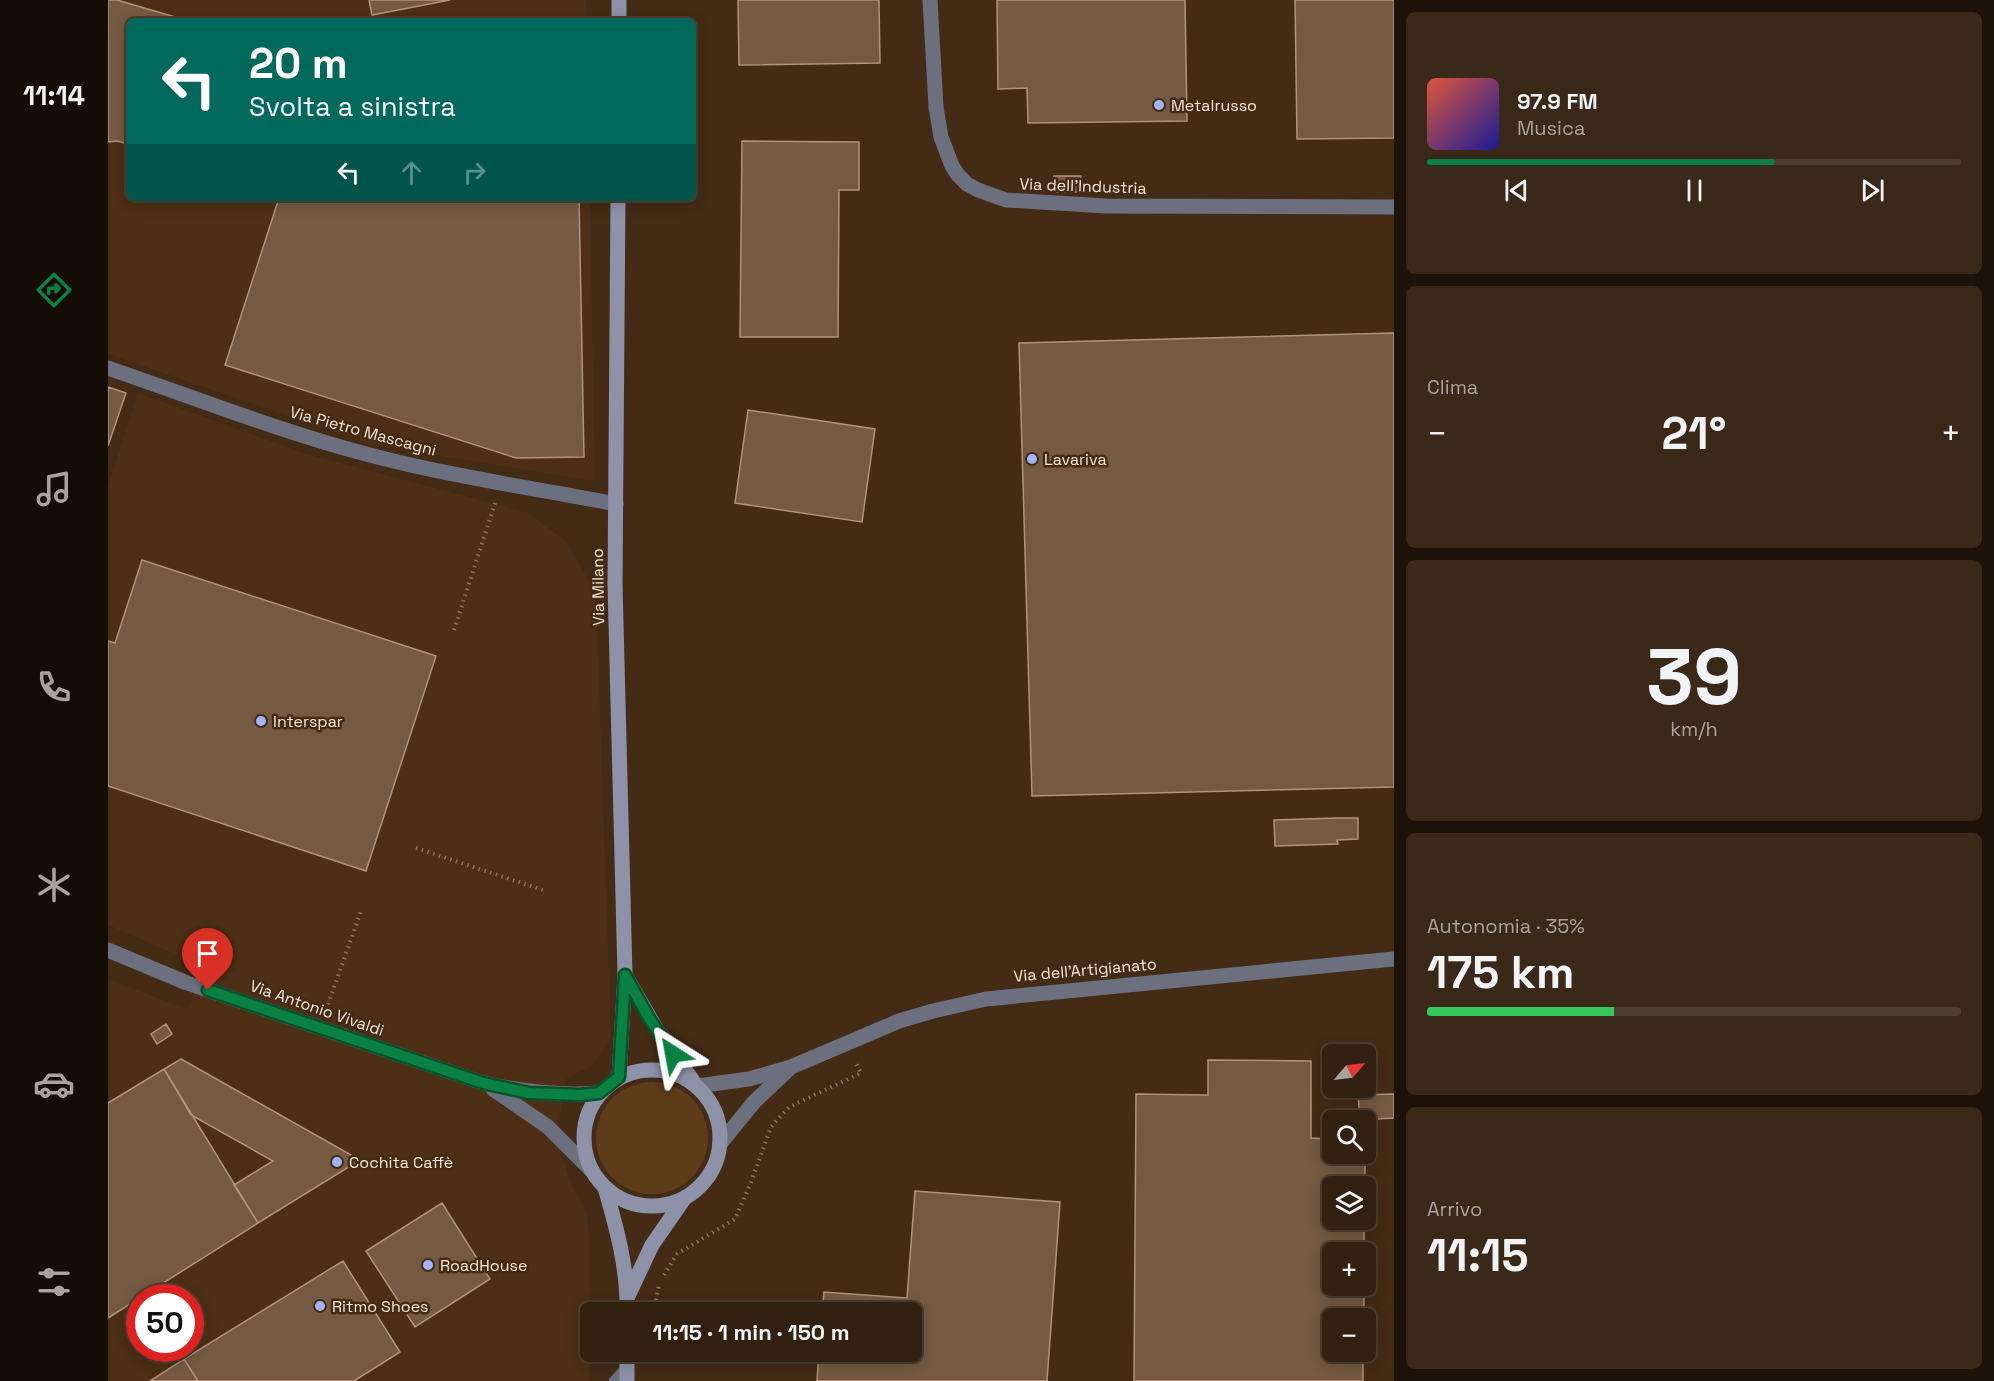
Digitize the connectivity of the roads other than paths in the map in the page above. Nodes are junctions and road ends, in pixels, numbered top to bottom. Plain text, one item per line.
1 (619, 0) edge
2 (930, 0) edge
3 (619, 18) edge
4 (618, 201) edge
5 (1394, 207) edge
6 (108, 368) edge
7 (616, 504) junction
8 (108, 950) edge
9 (1394, 959) edge
10 (625, 975) junction
11 (791, 1067) junction
12 (619, 1077) junction
13 (483, 1083) junction
14 (696, 1086) junction
15 (599, 1093) junction
16 (720, 1144) junction
17 (591, 1170) junction
18 (604, 1188) junction
19 (684, 1199) junction
20 (628, 1296) junction
21 (628, 1302) edge
22 (627, 1374) edge
23 (615, 1381) edge

1 - 3 main road
2 - 5 street, Via dell'Industria
4 - 7 main road, Via Milano
6 - 7 street, Via Pietro Mascagni
7 - 10 main road, Via Milano
8 - 13 street, Via Antonio Vivaldi
9 - 11 street, Via dell'Artigianato
10 - 12 main road, Via Milano
10 - 14 main road
11 - 14 street, Via dell'Artigianato
11 - 16 street, Via dell'Artigianato
12 - 14 main road
12 - 15 main road
13 - 15 street
13 - 17 street
14 - 16 main road
15 - 17 main road
16 - 19 main road
17 - 18 main road
18 - 19 main road
18 - 20 main road
19 - 20 main road
20 - 21 main road
22 - 23 lane

